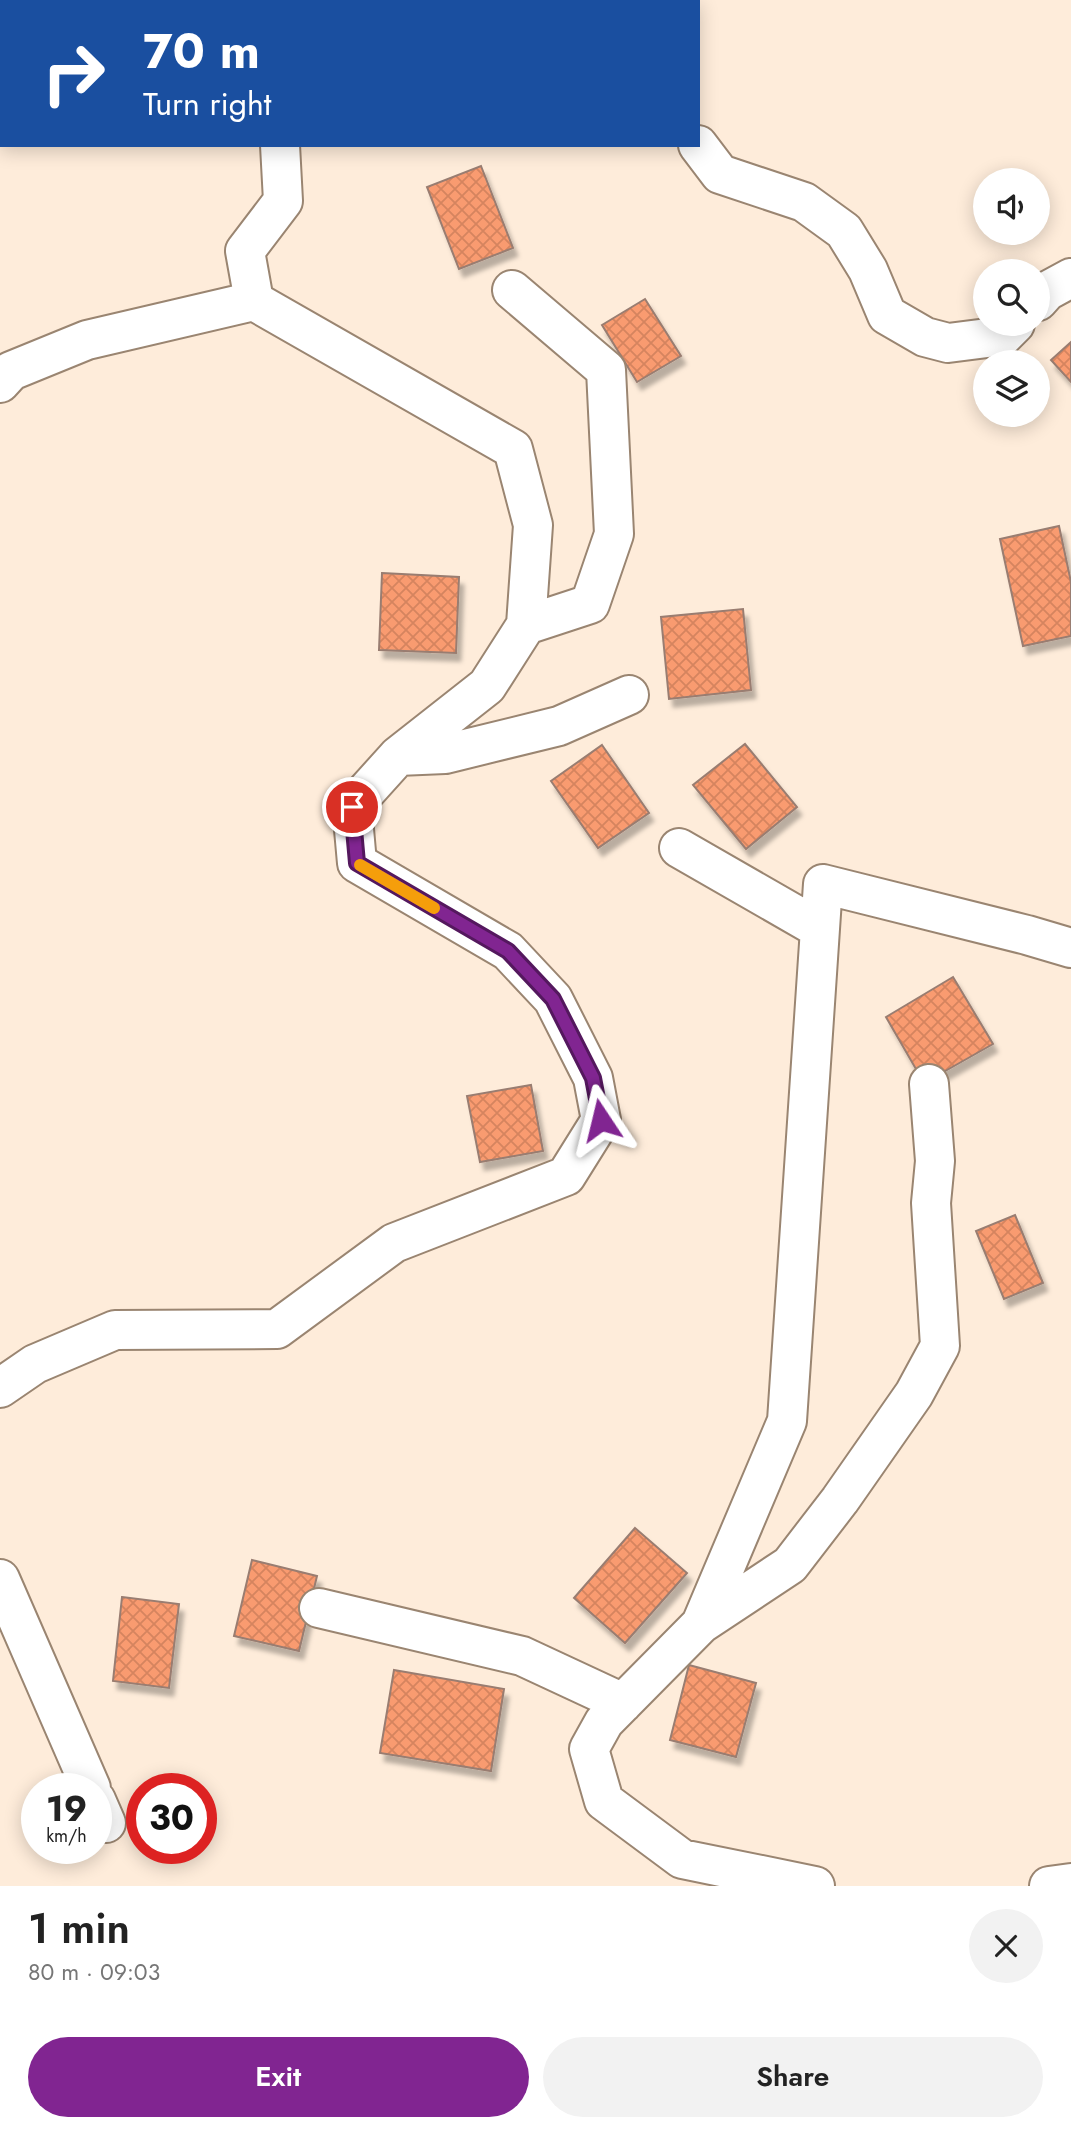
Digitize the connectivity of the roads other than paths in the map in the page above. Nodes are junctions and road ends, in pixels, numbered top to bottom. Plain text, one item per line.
1 (280, 147) edge
2 (700, 147) edge
3 (1071, 278) edge
4 (1050, 289) edge
5 (512, 290) dead end
6 (254, 301) junction
7 (1004, 336) edge
8 (0, 383) edge
9 (526, 625) junction
10 (629, 695) dead end
11 (398, 756) junction
12 (679, 848) dead end
13 (820, 929) junction
14 (1071, 948) edge
15 (929, 1084) dead end
16 (0, 1388) edge
17 (0, 1579) edge
18 (319, 1608) dead end
19 (701, 1624) junction
20 (624, 1703) junction
21 (84, 1773) edge
22 (1071, 1883) edge
23 (815, 1886) edge
24 (1049, 1886) edge

1 - 6 street
2 - 7 street
3 - 4 street
5 - 9 street
6 - 8 street
6 - 9 street
9 - 11 street
10 - 11 street
11 - 16 street
12 - 13 street
13 - 14 street
13 - 19 street
15 - 19 street
17 - 21 street
18 - 20 street
19 - 20 street
20 - 23 street
22 - 24 street

